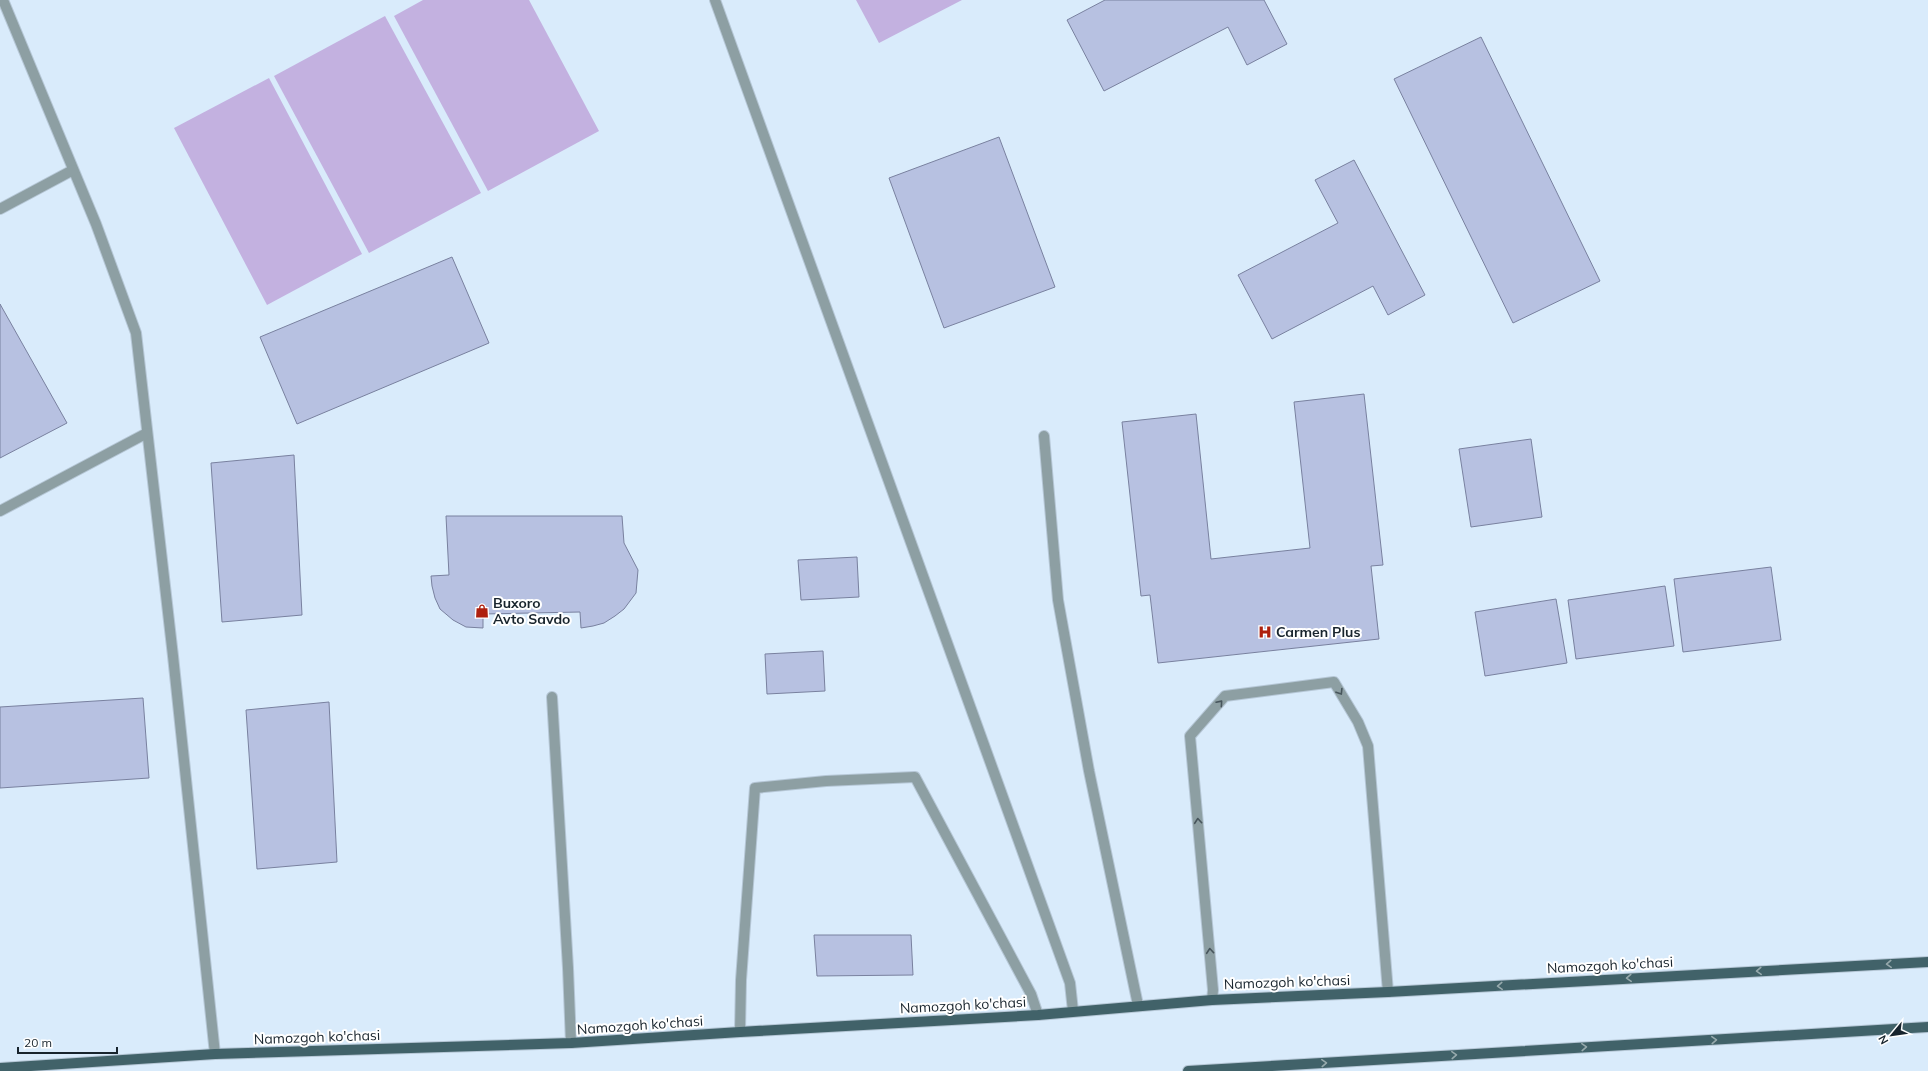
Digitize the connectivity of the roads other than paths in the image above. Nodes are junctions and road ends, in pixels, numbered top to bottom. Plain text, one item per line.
1 (3, 0) edge
2 (715, 0) edge
3 (73, 170) junction
4 (0, 209) edge
5 (148, 433) junction
6 (1044, 436) dead end
7 (0, 512) edge
8 (552, 697) dead end
9 (1928, 962) edge
10 (1388, 992) junction
11 (1212, 1000) junction
12 (1138, 1005) junction
13 (1073, 1011) junction
14 (1038, 1015) junction
15 (1928, 1027) edge
16 (740, 1032) junction
17 (571, 1044) junction
18 (215, 1054) junction
19 (0, 1068) edge
20 (1188, 1071) edge

1 - 3 lane
2 - 13 lane
3 - 4 lane
3 - 5 lane
5 - 7 lane
5 - 18 lane
6 - 12 lane
8 - 17 lane
9 -> 10 main road, Namozgoh ko'chasi
10 - 11 main road, Namozgoh ko'chasi
11 -> 10 lane
11 - 12 main road, Namozgoh ko'chasi
12 - 13 main road, Namozgoh ko'chasi
13 - 14 main road, Namozgoh ko'chasi
14 - 16 main road, Namozgoh ko'chasi
14 - 16 lane
20 -> 15 main road
16 - 17 main road, Namozgoh ko'chasi
17 - 18 main road, Namozgoh ko'chasi
18 - 19 main road, Namozgoh ko'chasi

